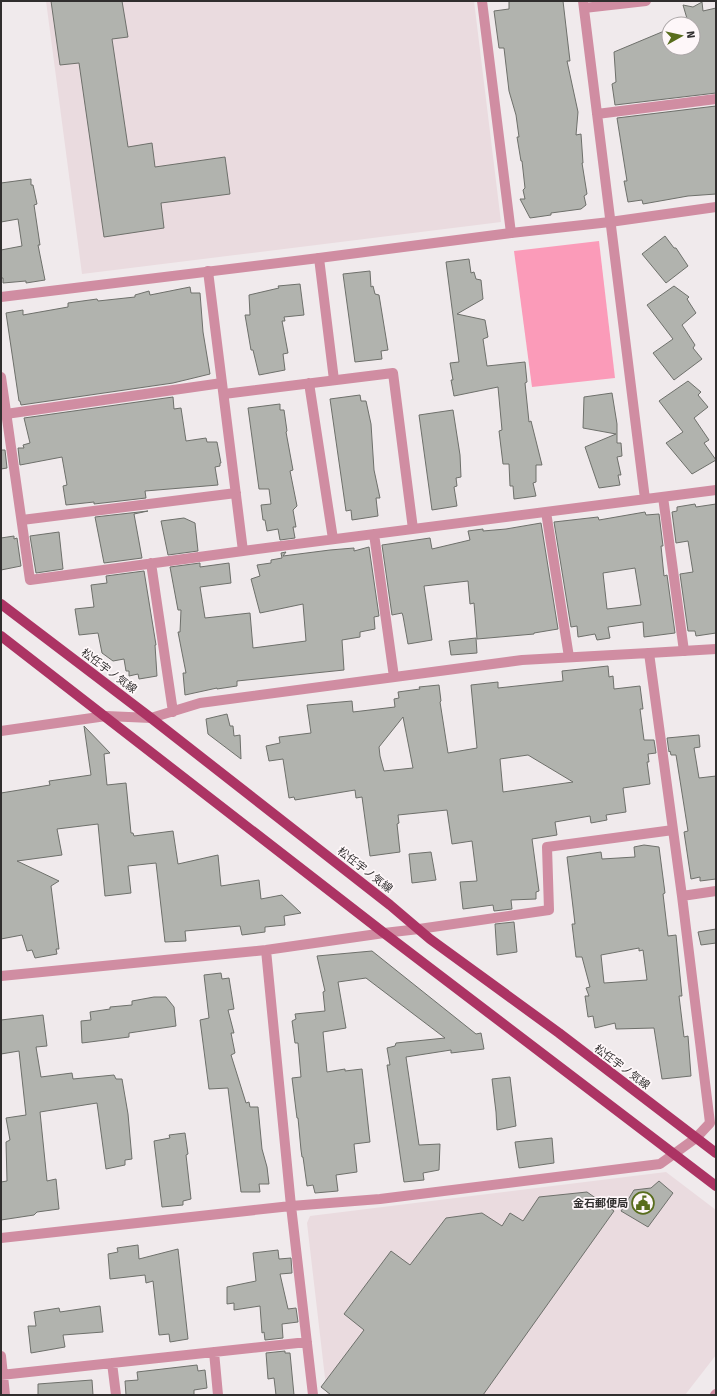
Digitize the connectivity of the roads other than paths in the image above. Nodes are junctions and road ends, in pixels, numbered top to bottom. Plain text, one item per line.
1 (482, 1) edge
2 (646, 1) edge
3 (584, 5) edge
4 (716, 99) edge
5 (597, 114) junction
6 (716, 207) edge
7 (610, 222) junction
8 (510, 233) junction
9 (319, 258) junction
10 (208, 271) junction
11 (1, 297) edge
12 (1, 377) edge
13 (334, 380) junction
14 (222, 383) junction
15 (309, 383) junction
16 (224, 394) junction
17 (6, 414) junction
18 (716, 490) edge
19 (236, 493) junction
20 (664, 497) junction
21 (645, 499) junction
22 (546, 512) junction
23 (22, 520) junction
24 (413, 529) junction
25 (374, 534) junction
26 (333, 539) junction
27 (243, 551) junction
28 (151, 563) junction
29 (1, 604) edge
30 (1, 636) edge
31 (716, 649) edge
32 (684, 651) junction
33 (649, 653) junction
34 (569, 657) junction
35 (394, 677) junction
36 (173, 712) junction
37 (106, 716) junction
38 (151, 718) junction
39 (1, 731) edge
40 (673, 830) junction
41 (716, 891) edge
42 (682, 896) junction
43 (418, 929) junction
44 (384, 933) junction
45 (266, 950) junction
46 (1, 976) edge
47 (696, 1138) junction
48 (716, 1153) edge
49 (674, 1154) junction
50 (716, 1186) edge
51 (291, 1206) junction
52 (1, 1238) edge
53 (307, 1342) junction
54 (214, 1352) junction
55 (1, 1356) edge
56 (112, 1363) junction
57 (2, 1375) edge
58 (5, 1395) edge
59 (116, 1395) edge
60 (218, 1395) edge
61 (313, 1395) edge

1 - 8 street
2 - 3 street
3 - 5 street
4 - 5 street
5 - 7 street
6 - 7 street
7 - 8 street
7 - 21 street
8 - 9 street
9 - 10 street
9 - 13 street
10 - 11 street
10 - 14 street
12 - 17 street
13 - 15 street
13 - 24 street
14 - 16 street
14 - 17 street
15 - 16 street
15 - 26 street
16 - 19 street
17 - 23 street
18 - 20 street
19 - 23 street
19 - 27 street
20 - 21 street
20 - 32 street
21 - 22 street
22 - 24 street
22 - 34 street
23 - 28 street
24 - 25 street
25 - 26 street
25 - 35 street
26 - 27 street
27 - 28 street
28 - 36 street
29 - 38 main road, 松任宇ノ気線
30 - 37 main road
31 - 32 street
32 - 33 street
33 - 34 street
33 - 40 street
34 - 35 street
35 - 36 street
36 - 38 street
37 - 38 street
37 - 39 street
37 - 44 main road
38 - 43 main road, 松任宇ノ気線
40 - 42 street
40 - 43 street
41 - 42 street
42 - 47 street
43 - 44 street
43 - 47 main road, 松任宇ノ気線
44 - 45 street
44 - 49 main road
45 - 46 street
45 - 51 street
47 - 48 main road, 松任宇ノ気線
47 - 49 street
49 - 50 main road
49 - 51 street
51 - 52 street
51 - 53 street
53 - 54 street
53 - 61 street
54 - 56 street
54 - 60 street
55 - 57 street
56 - 57 street
56 - 59 street
57 - 58 street

